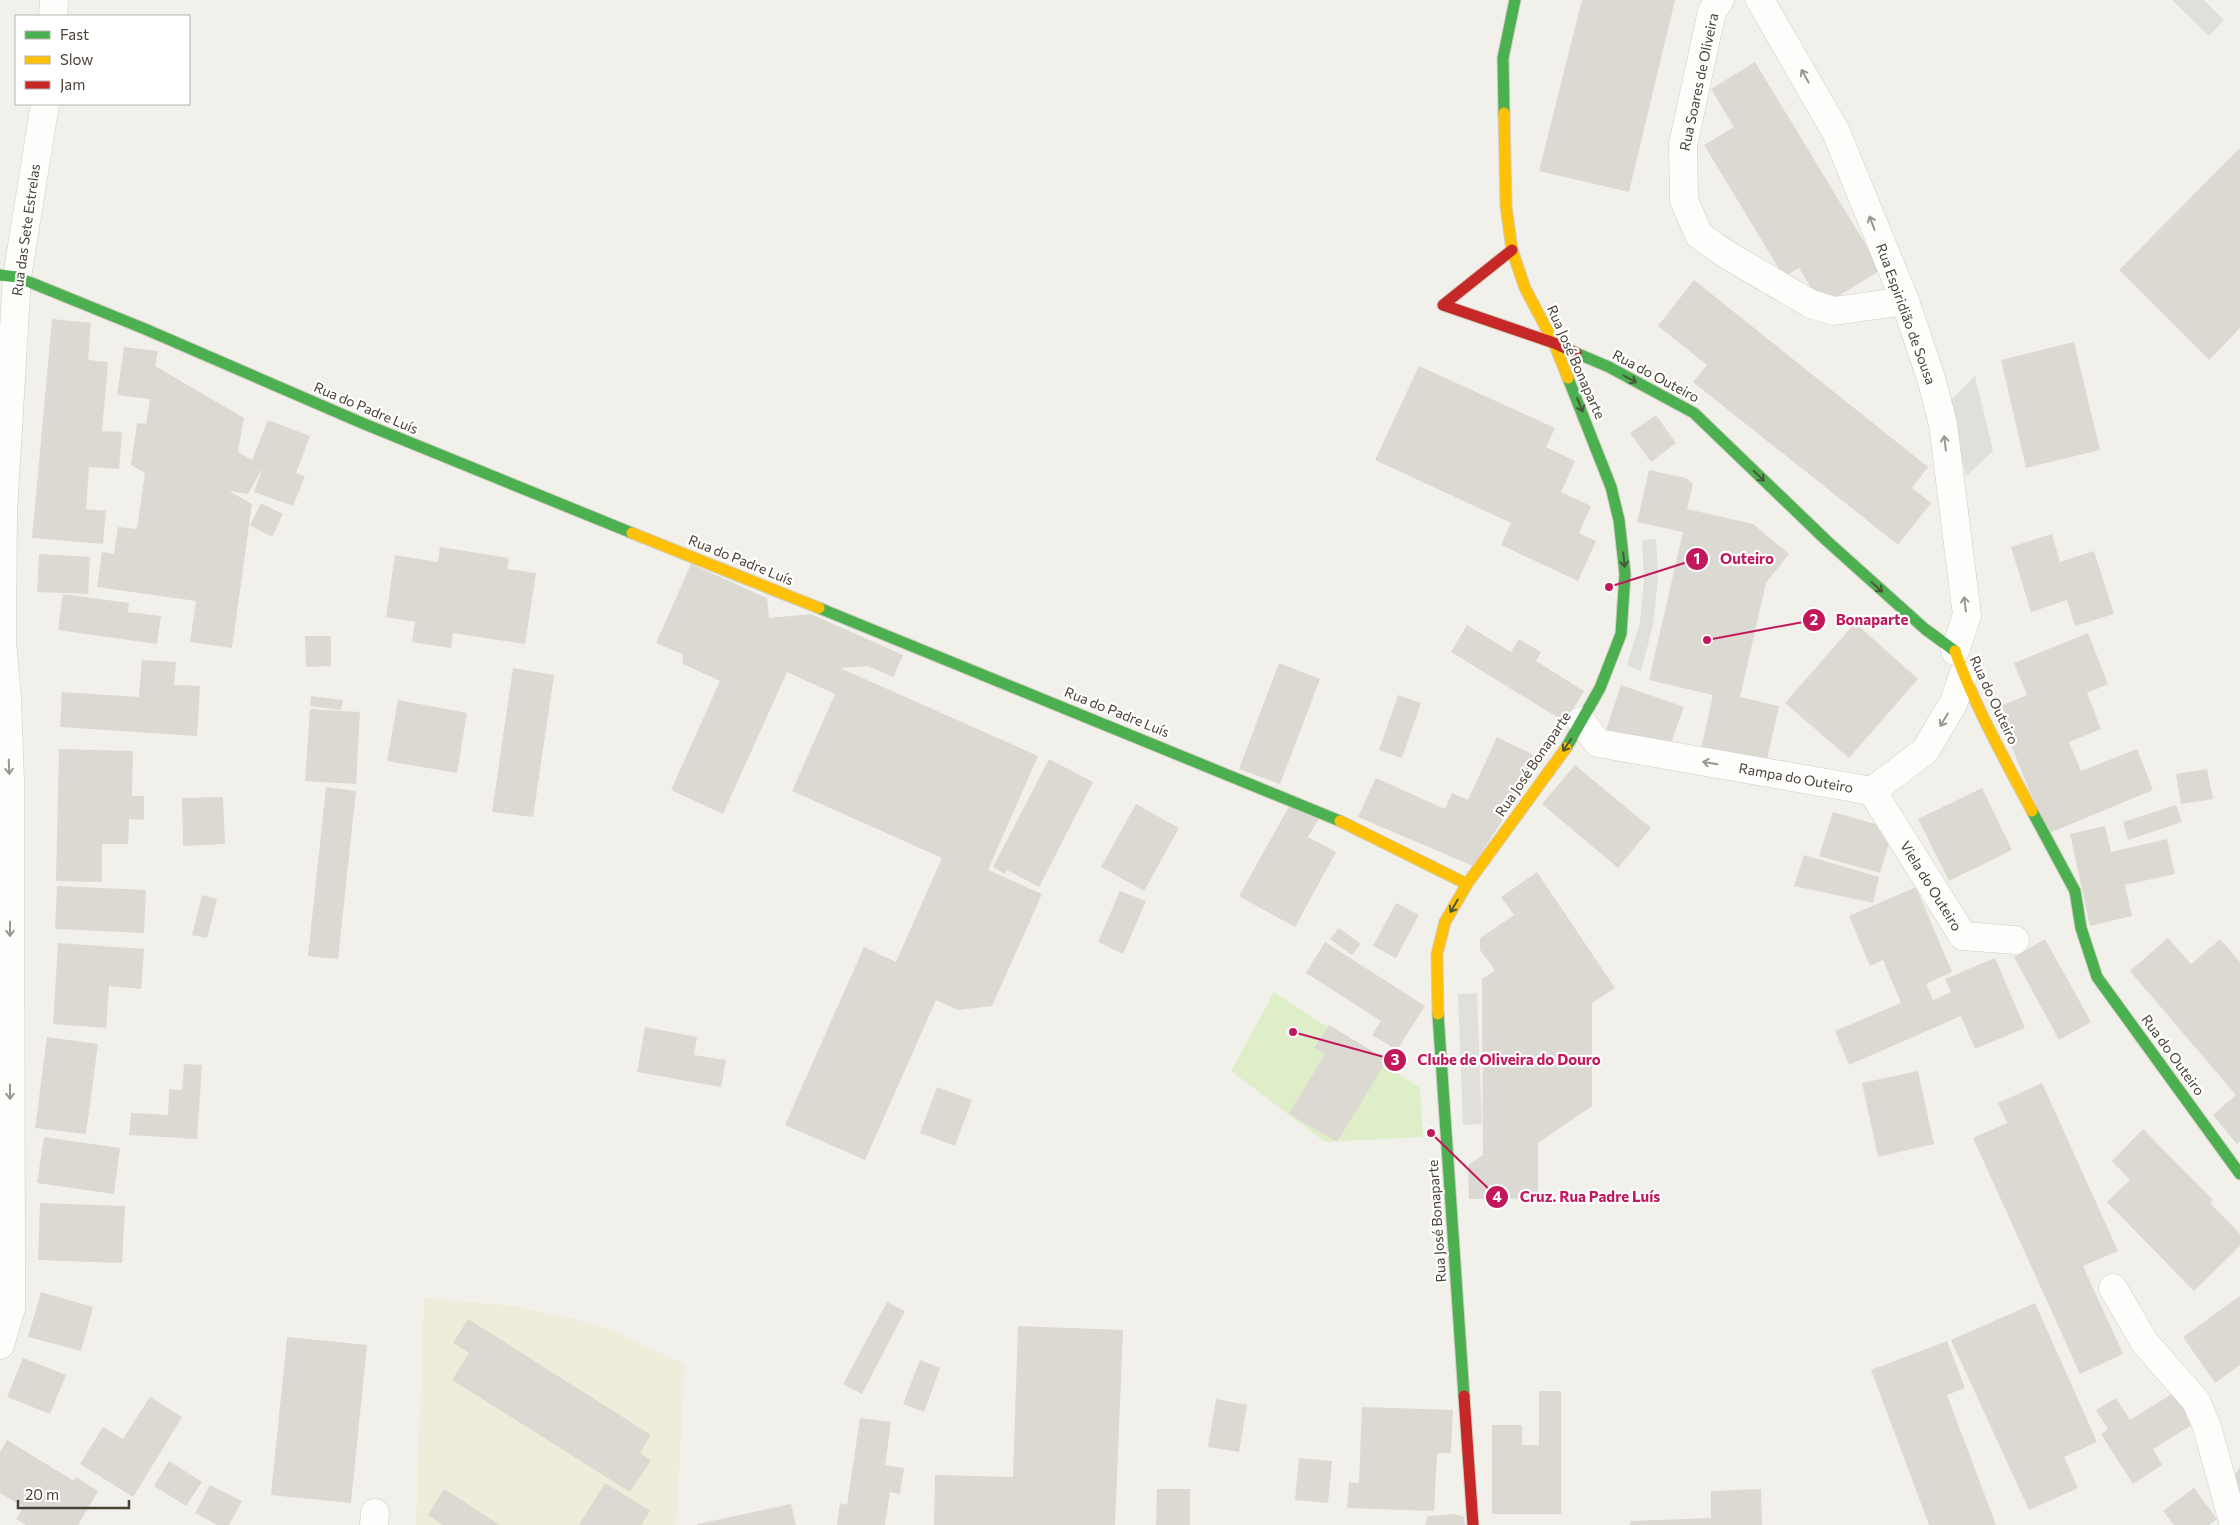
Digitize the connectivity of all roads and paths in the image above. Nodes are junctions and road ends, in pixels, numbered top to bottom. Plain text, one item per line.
1 (54, 0) edge
2 (1515, 0) edge
3 (1720, 0) edge
4 (1760, 0) edge
5 (53, 15) edge
6 (45, 105) edge
7 (1512, 250) junction
8 (8, 276) edge
9 (1905, 301) junction
10 (1554, 344) junction
11 (1959, 664) junction
12 (3, 684) edge
13 (1581, 721) junction
14 (1872, 791) junction
15 (1467, 884) junction
16 (2015, 940) dead end
17 (2240, 1174) edge
18 (5, 1278) edge
19 (2113, 1288) dead end
20 (0, 1346) edge
21 (1474, 1525) edge
22 (2234, 1525) edge

1 - 5 street
2 - 7 street, Rua José Bonaparte
3 - 9 street, Rua Soares de Oliveira
9 -> 4 street, Rua Espiridião de Sousa
6 - 8 street, Rua das Sete Estrelas
7 - 10 street, Rua José Bonaparte
7 - 10 street, Rua do Outeiro
8 - 12 street, Rua das Sete Estrelas
8 - 15 street, Rua do Padre Luís
11 -> 9 street, Rua Espiridião de Sousa
10 -> 11 street, Rua do Outeiro
10 -> 13 street, Rua José Bonaparte
11 -> 14 street, Rampa do Outeiro
11 - 17 street, Rua do Outeiro
12 -> 18 street, Rua das Sete Estrelas
14 -> 13 street, Rampa do Outeiro
13 -> 15 street, Rua José Bonaparte
14 - 16 street, Viela do Outeiro
15 -> 21 street, Rua José Bonaparte
18 - 20 street, Rua das Sete Estrelas
19 - 22 street

